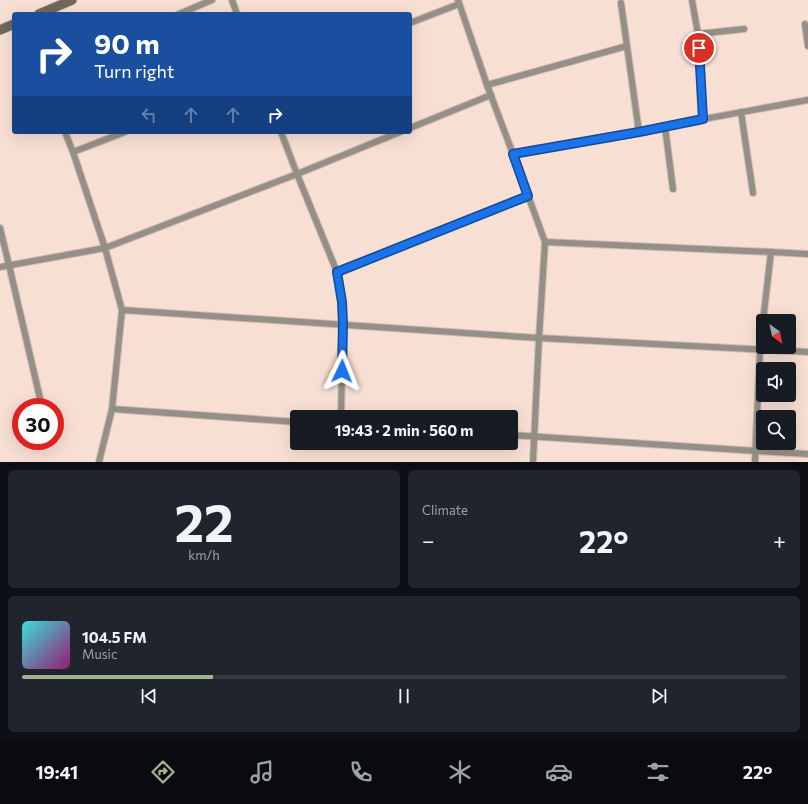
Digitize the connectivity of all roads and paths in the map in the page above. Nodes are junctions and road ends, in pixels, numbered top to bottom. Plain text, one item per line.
1 (72, 0) edge
2 (212, 0) edge
3 (232, 0) edge
4 (692, 0) edge
5 (458, 2) edge
6 (621, 3) dead end
7 (44, 12) edge
8 (184, 12) edge
9 (236, 12) edge
10 (412, 22) edge
11 (806, 24) dead end
12 (12, 25) edge
13 (0, 29) edge
14 (744, 29) dead end
15 (698, 34) junction
16 (627, 46) junction
17 (808, 46) edge
18 (487, 85) junction
19 (491, 95) junction
20 (808, 100) edge
21 (741, 112) junction
22 (703, 119) junction
23 (412, 127) edge
24 (664, 127) junction
25 (639, 132) junction
26 (66, 134) edge
27 (120, 134) edge
28 (282, 134) edge
29 (395, 134) edge
30 (73, 152) junction
31 (513, 154) junction
32 (297, 174) junction
33 (673, 189) dead end
34 (753, 192) dead end
35 (528, 196) junction
36 (0, 228) edge
37 (544, 242) junction
38 (105, 248) junction
39 (771, 252) junction
40 (808, 254) edge
41 (9, 265) junction
42 (0, 267) edge
43 (337, 272) junction
44 (122, 310) junction
45 (764, 314) edge
46 (343, 324) junction
47 (539, 338) junction
48 (756, 350) edge
49 (796, 352) edge
50 (808, 352) edge
51 (760, 354) edge
52 (40, 398) edge
53 (112, 409) junction
54 (341, 410) edge
55 (290, 422) edge
56 (518, 436) edge
57 (534, 437) junction
58 (756, 451) junction
59 (808, 454) edge
60 (99, 462) edge
61 (533, 462) edge
62 (755, 462) edge

1 - 7 main road
2 - 8 street
3 - 9 street
4 - 15 street
5 - 10 street
5 - 18 street
6 - 16 street
11 - 17 street
12 - 13 main road
14 - 15 street
15 - 22 street
16 - 18 street
16 - 25 street
18 - 19 street
19 - 23 street
19 - 31 street
20 - 21 street
21 - 22 street
21 - 34 street
22 - 24 street
24 - 25 street
24 - 33 street
25 - 31 street
26 - 30 street
27 - 30 street
28 - 32 street
29 - 32 street
30 - 38 street
31 - 35 street
32 - 38 street
32 - 43 street
35 - 37 street
35 - 43 street
36 - 41 street
37 - 39 street
37 - 47 street
38 - 41 street
38 - 44 street
39 - 40 street
39 - 45 street
41 - 42 street
41 - 52 street
43 - 46 street
44 - 46 street
44 - 53 street
46 - 47 street
46 - 54 street
47 - 48 street
47 - 57 street
49 - 50 street
51 - 58 street
53 - 55 street
53 - 60 street
56 - 57 street
57 - 58 street
57 - 61 street
58 - 59 street
58 - 62 street

